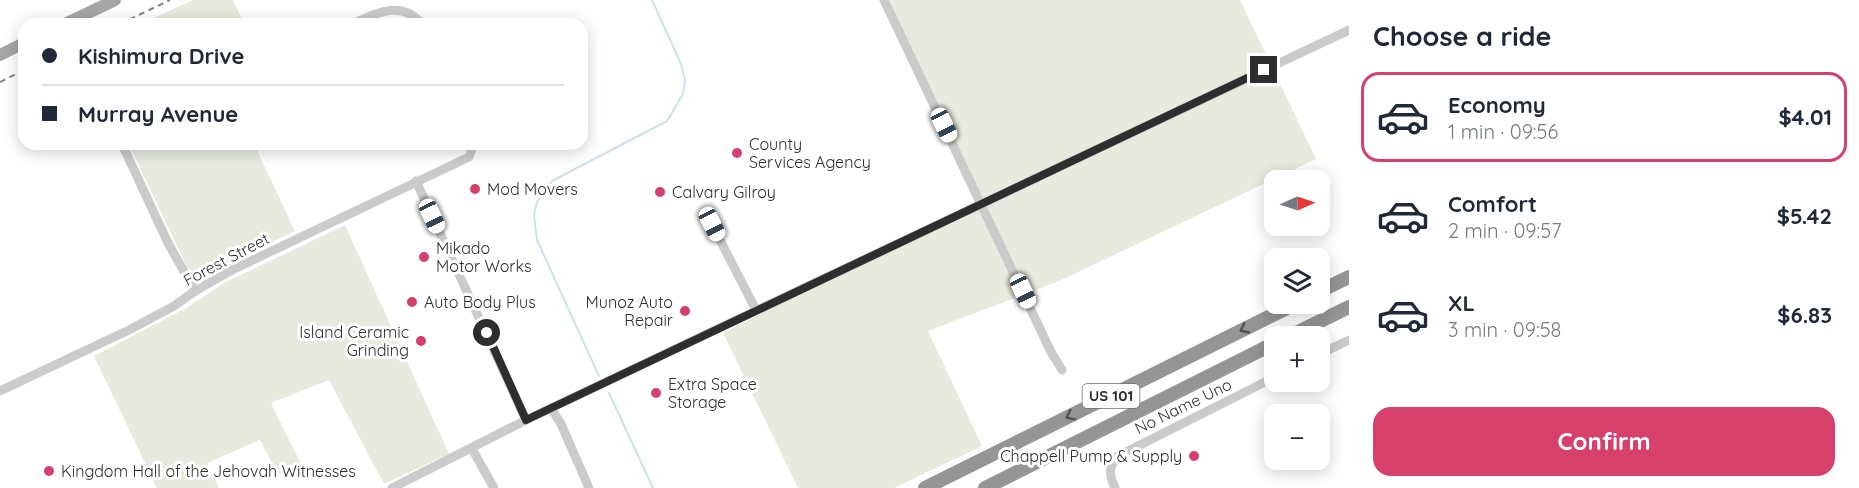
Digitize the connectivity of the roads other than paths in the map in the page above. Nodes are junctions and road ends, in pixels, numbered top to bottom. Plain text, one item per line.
1 (115, 0) edge
2 (884, 0) edge
3 (78, 18) edge
4 (365, 18) edge
5 (417, 18) edge
6 (1349, 30) edge
7 (18, 46) edge
8 (0, 55) edge
9 (125, 150) edge
10 (472, 150) edge
11 (416, 181) junction
12 (981, 204) junction
13 (706, 213) dead end
14 (1349, 277) edge
15 (1330, 286) edge
16 (195, 291) junction
17 (1349, 307) edge
18 (756, 310) junction
19 (1275, 314) edge
20 (1310, 326) edge
21 (1349, 340) edge
22 (1264, 349) edge
23 (1330, 349) edge
24 (1062, 370) dead end
25 (1264, 382) edge
26 (0, 391) edge
27 (551, 408) junction
28 (526, 420) junction
29 (472, 449) junction
30 (414, 478) junction
31 (392, 488) edge
32 (418, 488) edge
33 (494, 488) edge
34 (589, 488) edge
35 (925, 488) edge
36 (985, 488) edge
37 (1115, 488) edge

1 - 3 main road
2 - 12 street
4 - 5 street
6 - 12 street
7 - 8 main road
9 - 16 street
10 - 11 street, Forest Street
11 - 16 street, Forest Street
11 - 28 street
12 - 18 street
12 - 24 street
13 - 18 street
14 - 15 highway
16 - 26 street, Forest Street
17 - 20 highway
18 - 27 street
19 -> 35 highway, US 101
21 - 23 street
22 - 36 highway, US 101
25 - 37 street, No Name Uno
27 - 28 street
27 - 34 street
28 - 29 street
29 - 30 street
29 - 33 street
30 - 31 street
30 - 32 street

